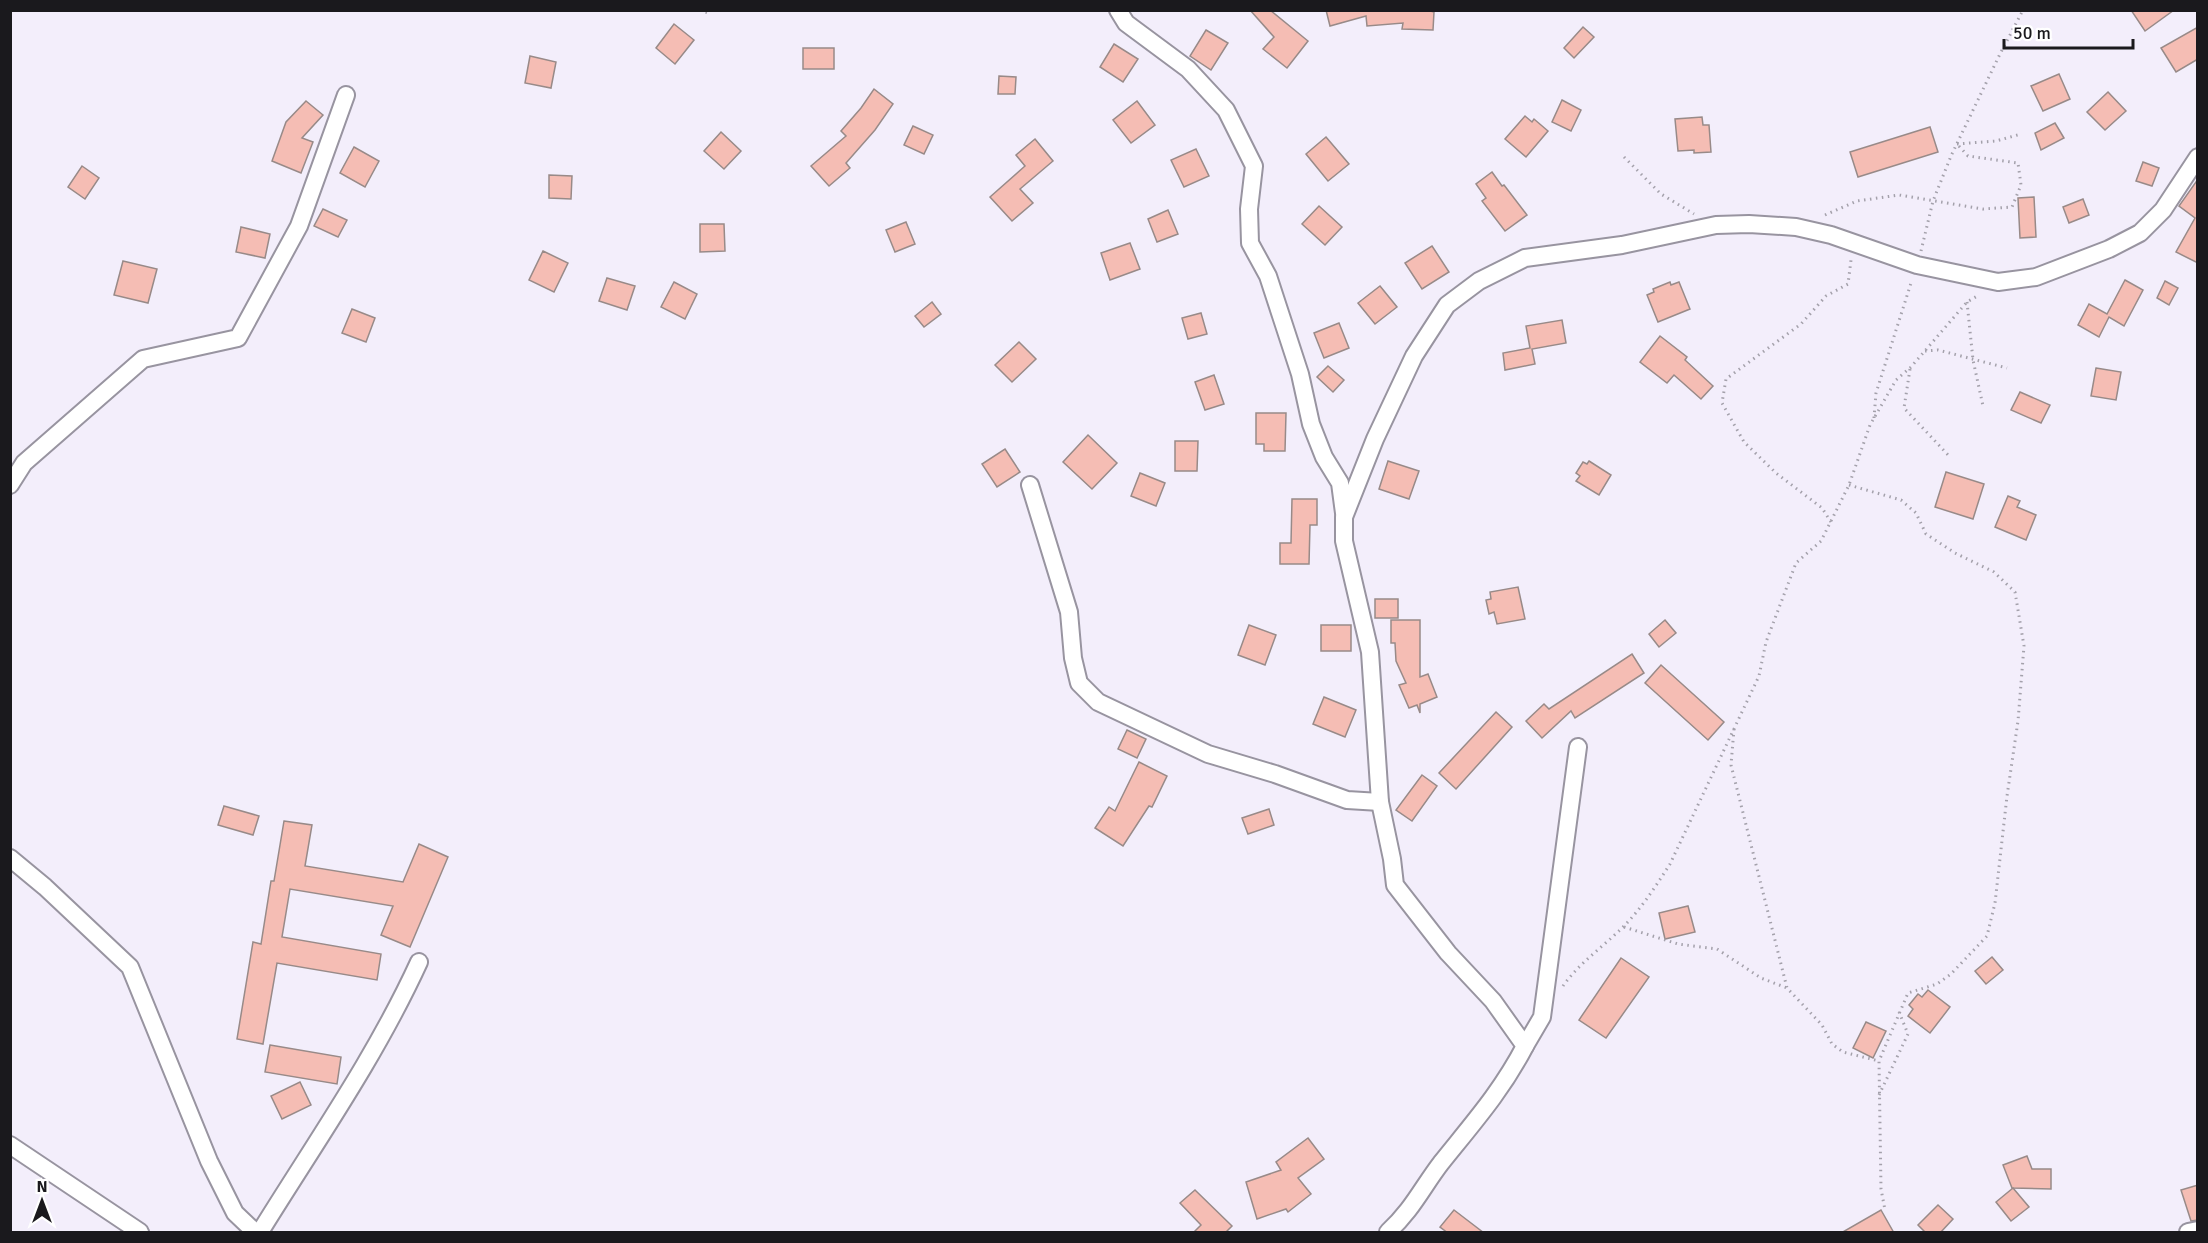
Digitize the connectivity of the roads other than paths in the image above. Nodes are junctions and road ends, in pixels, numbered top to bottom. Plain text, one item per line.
1 (1118, 10) edge
2 (346, 95) dead end
3 (2198, 157) edge
4 (1030, 484) dead end
5 (10, 485) edge
6 (1344, 517) junction
7 (1578, 747) dead end
8 (1380, 802) junction
9 (10, 858) edge
10 (419, 962) dead end
11 (1525, 1046) junction
12 (10, 1145) edge
13 (2198, 1230) edge
14 (140, 1233) edge
15 (255, 1233) edge
16 (260, 1233) edge
17 (1388, 1233) edge
18 (2188, 1233) edge

1 - 6 street
2 - 5 street
3 - 6 street
4 - 8 street
6 - 8 street
7 - 11 street
8 - 11 street
9 - 15 street
10 - 16 street
11 - 17 street
12 - 14 street
13 - 18 street

